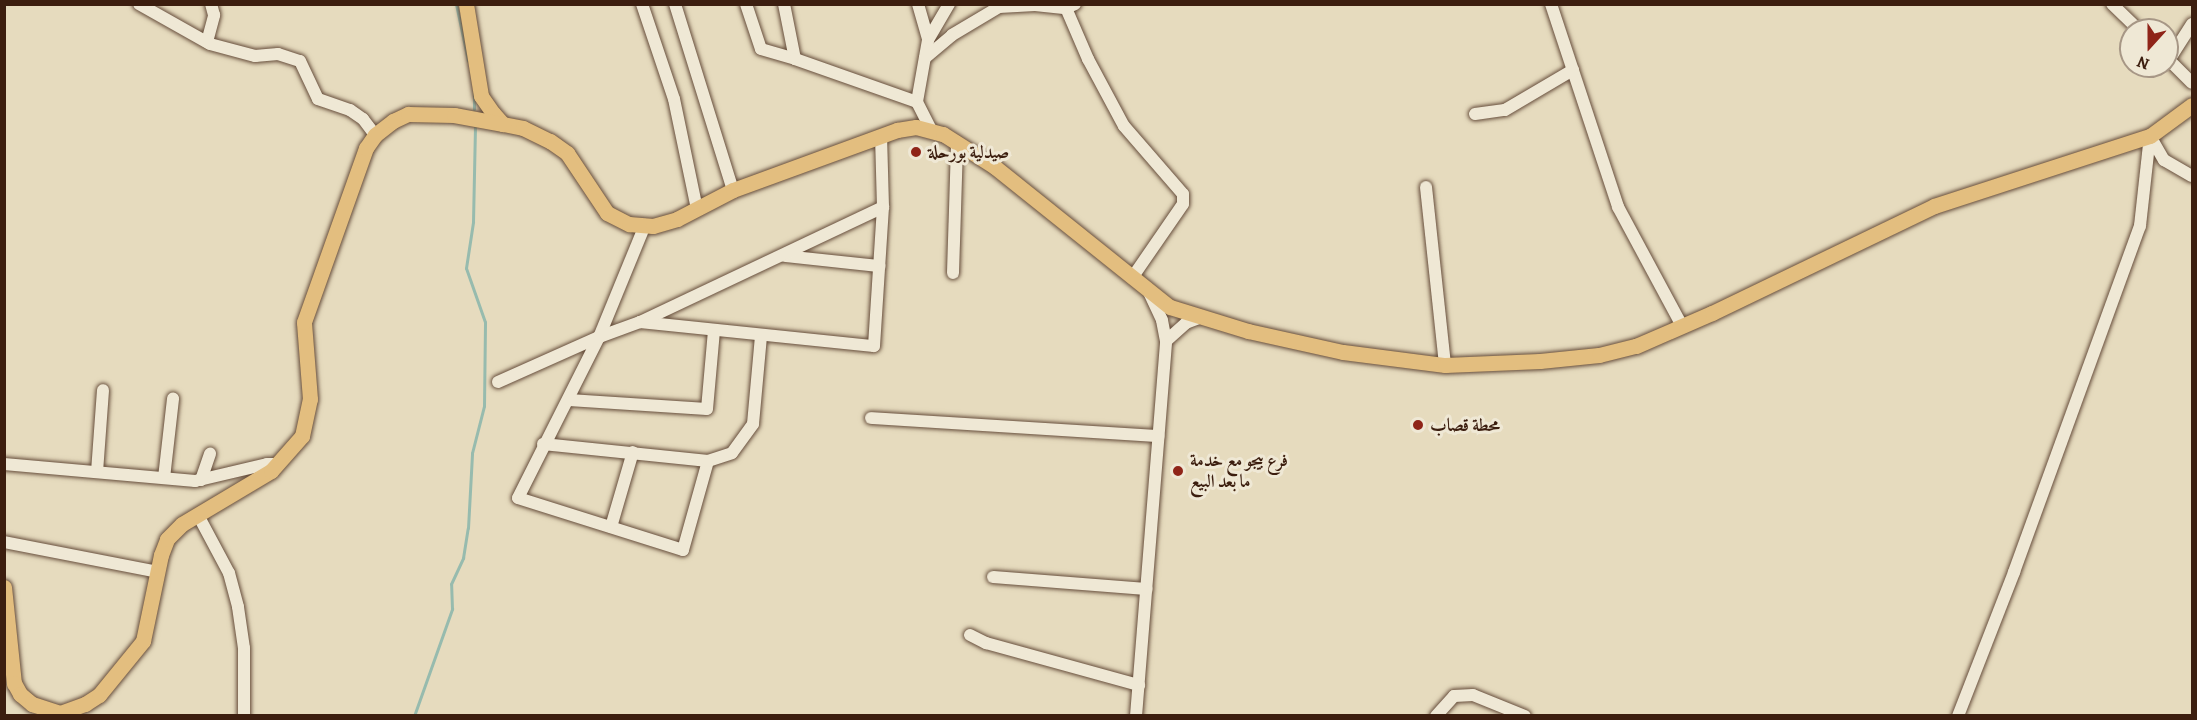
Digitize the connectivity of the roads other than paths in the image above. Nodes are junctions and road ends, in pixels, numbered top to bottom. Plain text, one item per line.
1 (140, 4) edge
2 (211, 4) edge
3 (466, 4) edge
4 (642, 4) edge
5 (675, 4) edge
6 (746, 4) edge
7 (784, 4) edge
8 (918, 4) edge
9 (949, 4) edge
10 (1551, 4) edge
11 (1070, 6) edge
12 (992, 9) edge
13 (2193, 24) edge
14 (928, 40) junction
15 (207, 42) junction
16 (2179, 44) edge
17 (925, 58) junction
18 (795, 59) junction
19 (1573, 70) junction
20 (2179, 70) edge
21 (2193, 83) edge
22 (917, 102) junction
23 (2193, 105) edge
24 (1475, 114) dead end
25 (503, 123) junction
26 (932, 132) junction
27 (375, 135) junction
28 (881, 136) junction
29 (2150, 136) junction
30 (957, 143) junction
31 (2193, 176) edge
32 (1426, 187) dead end
33 (733, 190) junction
34 (883, 207) junction
35 (697, 209) junction
36 (645, 225) junction
37 (783, 256) junction
38 (879, 266) junction
39 (953, 273) dead end
40 (1132, 278) junction
41 (1148, 291) junction
42 (1202, 317) junction
43 (640, 322) junction
44 (1682, 326) junction
45 (714, 331) junction
46 (761, 336) junction
47 (599, 337) junction
48 (1166, 341) junction
49 (1444, 365) junction
50 (498, 382) dead end
51 (103, 390) dead end
52 (172, 399) dead end
53 (569, 400) junction
54 (872, 418) dead end
55 (1158, 436) junction
56 (543, 444) junction
57 (633, 452) junction
58 (210, 454) dead end
59 (708, 461) junction
60 (4, 464) edge
61 (278, 464) junction
62 (98, 472) junction
63 (164, 478) junction
64 (201, 480) junction
65 (198, 515) junction
66 (611, 527) junction
67 (4, 542) edge
68 (158, 572) junction
69 (993, 578) dead end
70 (4, 587) edge
71 (1146, 589) junction
72 (970, 635) dead end
73 (1139, 685) junction
74 (244, 716) edge
75 (1136, 716) edge
76 (1436, 716) edge
77 (1525, 716) edge
78 (1958, 716) edge

1 - 15 street
2 - 15 street
3 - 25 main road
4 - 35 street
5 - 33 street
6 - 18 street
7 - 18 street
8 - 14 street
9 - 14 street
10 - 19 street
11 - 12 street
11 - 40 street
12 - 17 street
13 - 16 street
14 - 17 street
15 - 27 street
17 - 22 street
18 - 22 street
19 - 24 street
19 - 44 street
20 - 21 street
22 - 26 street
23 - 29 main road
25 - 27 main road
25 - 36 main road
26 - 28 main road
26 - 30 main road
27 - 61 main road
28 - 33 main road
28 - 34 street
29 - 31 street
29 - 44 main road
29 - 78 street
30 - 39 street
30 - 40 main road
32 - 49 street
33 - 35 main road
34 - 37 street
34 - 38 street
35 - 36 main road
36 - 47 street
37 - 38 street
37 - 43 street
38 - 46 street
40 - 41 main road
41 - 42 main road
41 - 48 street
42 - 48 street
42 - 49 main road
43 - 45 street
43 - 47 street
44 - 49 main road
45 - 46 street
45 - 53 street
46 - 59 street
47 - 50 street
47 - 53 street
48 - 55 street
51 - 62 street
52 - 63 street
53 - 56 street
54 - 55 street
55 - 71 street
56 - 57 street
56 - 66 street
57 - 59 street
57 - 66 street
58 - 64 street
59 - 66 street
60 - 62 street
61 - 64 street
61 - 65 main road
62 - 63 street
63 - 64 street
65 - 68 main road
65 - 74 street
67 - 68 street
68 - 70 main road
69 - 71 street
71 - 73 street
72 - 73 street
73 - 75 street
76 - 77 street

